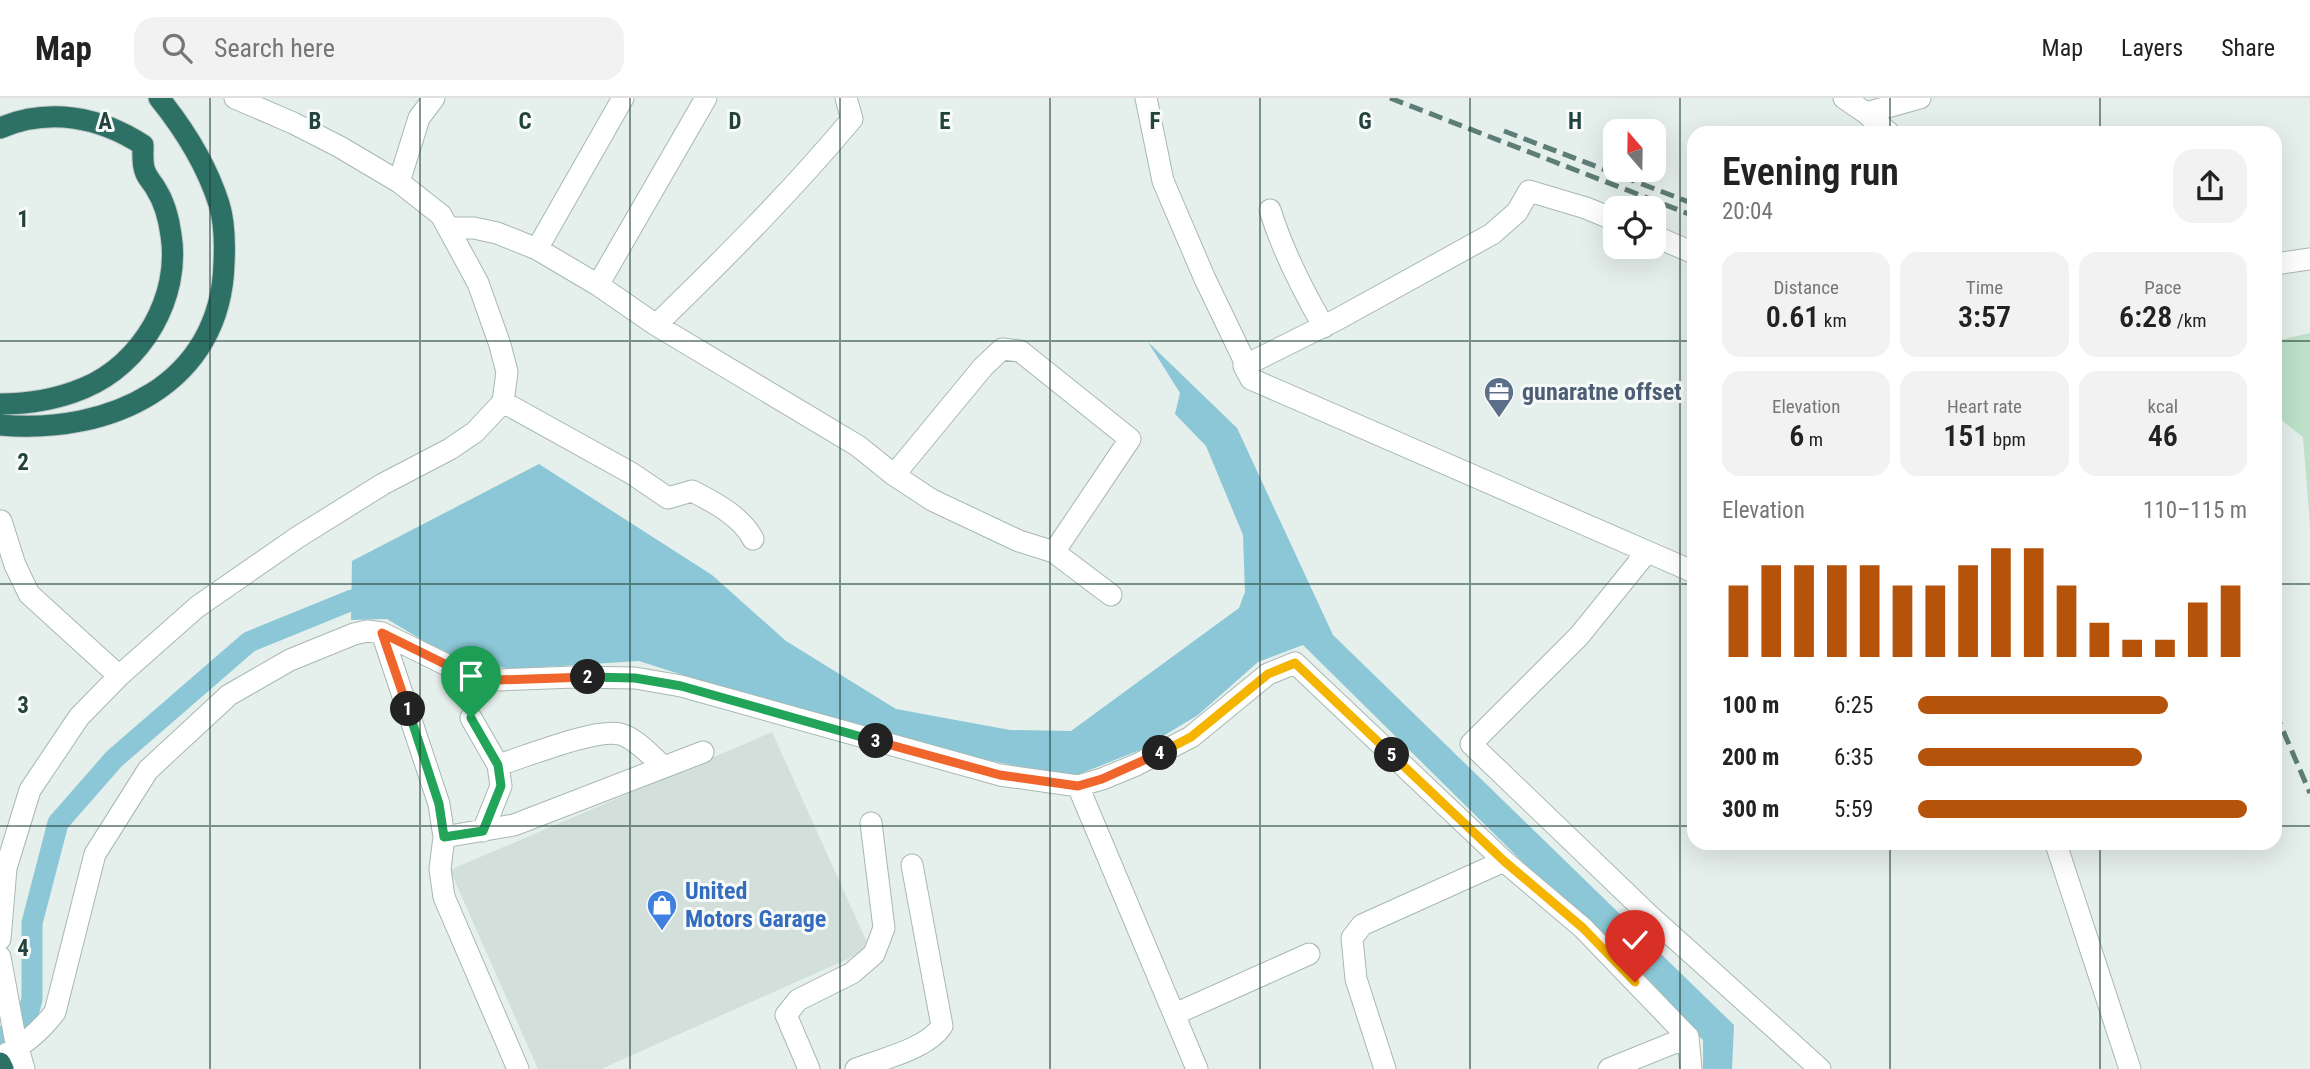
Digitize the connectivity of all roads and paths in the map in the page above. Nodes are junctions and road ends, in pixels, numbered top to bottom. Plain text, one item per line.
1 (159, 98) edge
2 (435, 98) edge
3 (623, 98) edge
4 (706, 98) edge
5 (846, 98) edge
6 (1146, 98) edge
7 (1844, 98) edge
8 (1920, 98) edge
9 (245, 100) edge
10 (1866, 113) junction
11 (1881, 126) edge
12 (0, 128) edge
13 (399, 182) junction
14 (1270, 210) dead end
15 (1603, 215) edge
16 (450, 228) junction
17 (1666, 241) edge
18 (537, 249) junction
19 (1687, 250) edge
20 (2310, 259) edge
21 (2282, 263) edge
22 (598, 285) junction
23 (656, 325) junction
24 (1324, 327) junction
25 (1244, 366) junction
26 (503, 402) junction
27 (0, 404) edge
28 (0, 425) edge
29 (894, 475) junction
30 (1, 520) edge
31 (753, 539) dead end
32 (1054, 552) junction
33 (1647, 552) junction
34 (1687, 569) edge
35 (1111, 595) dead end
36 (382, 633) junction
37 (120, 676) junction
38 (471, 718) dead end
39 (704, 752) dead end
40 (498, 765) junction
41 (664, 767) junction
42 (1078, 786) junction
43 (871, 823) dead end
44 (483, 831) junction
45 (444, 837) junction
46 (2058, 850) edge
47 (1504, 861) junction
48 (912, 865) dead end
49 (0, 939) edge
50 (1309, 954) dead end
51 (0, 957) edge
52 (1175, 1014) junction
53 (1688, 1037) junction
54 (14, 1053) edge
55 (0, 1063) edge
56 (3, 1069) edge
57 (518, 1069) edge
58 (809, 1069) edge
59 (856, 1069) edge
60 (1198, 1069) edge
61 (1385, 1069) edge
62 (1609, 1069) edge
63 (1691, 1069) edge
64 (1820, 1069) edge
65 (2130, 1069) edge

1 - 28 highway
2 - 13 street
3 - 18 street
4 - 22 street
5 - 23 street
6 - 25 street
7 - 10 street
8 - 10 street
9 - 13 street
10 - 11 street
12 - 27 highway
13 - 16 street
14 - 24 street
15 - 24 street
16 - 18 street
16 - 26 street
17 - 19 street
18 - 22 street
20 - 21 street
22 - 23 street
23 - 29 street
24 - 25 street
25 - 33 street
26 - 31 street
26 - 37 street
29 - 32 street
29 - 32 street
30 - 37 street
32 - 35 street
33 - 34 street
33 - 64 street
36 - 42 street
36 - 45 street
36 - 54 street
37 - 49 street
38 - 40 street
39 - 41 street
40 - 41 street
40 - 44 street
41 - 44 street
42 - 47 street
42 - 52 street
43 - 58 street
44 - 45 street
45 - 57 street
46 - 65 street
47 - 53 street
47 - 61 street
48 - 59 street
50 - 52 street
51 - 54 street
52 - 60 street
53 - 62 street
53 - 63 street
55 - 56 highway

